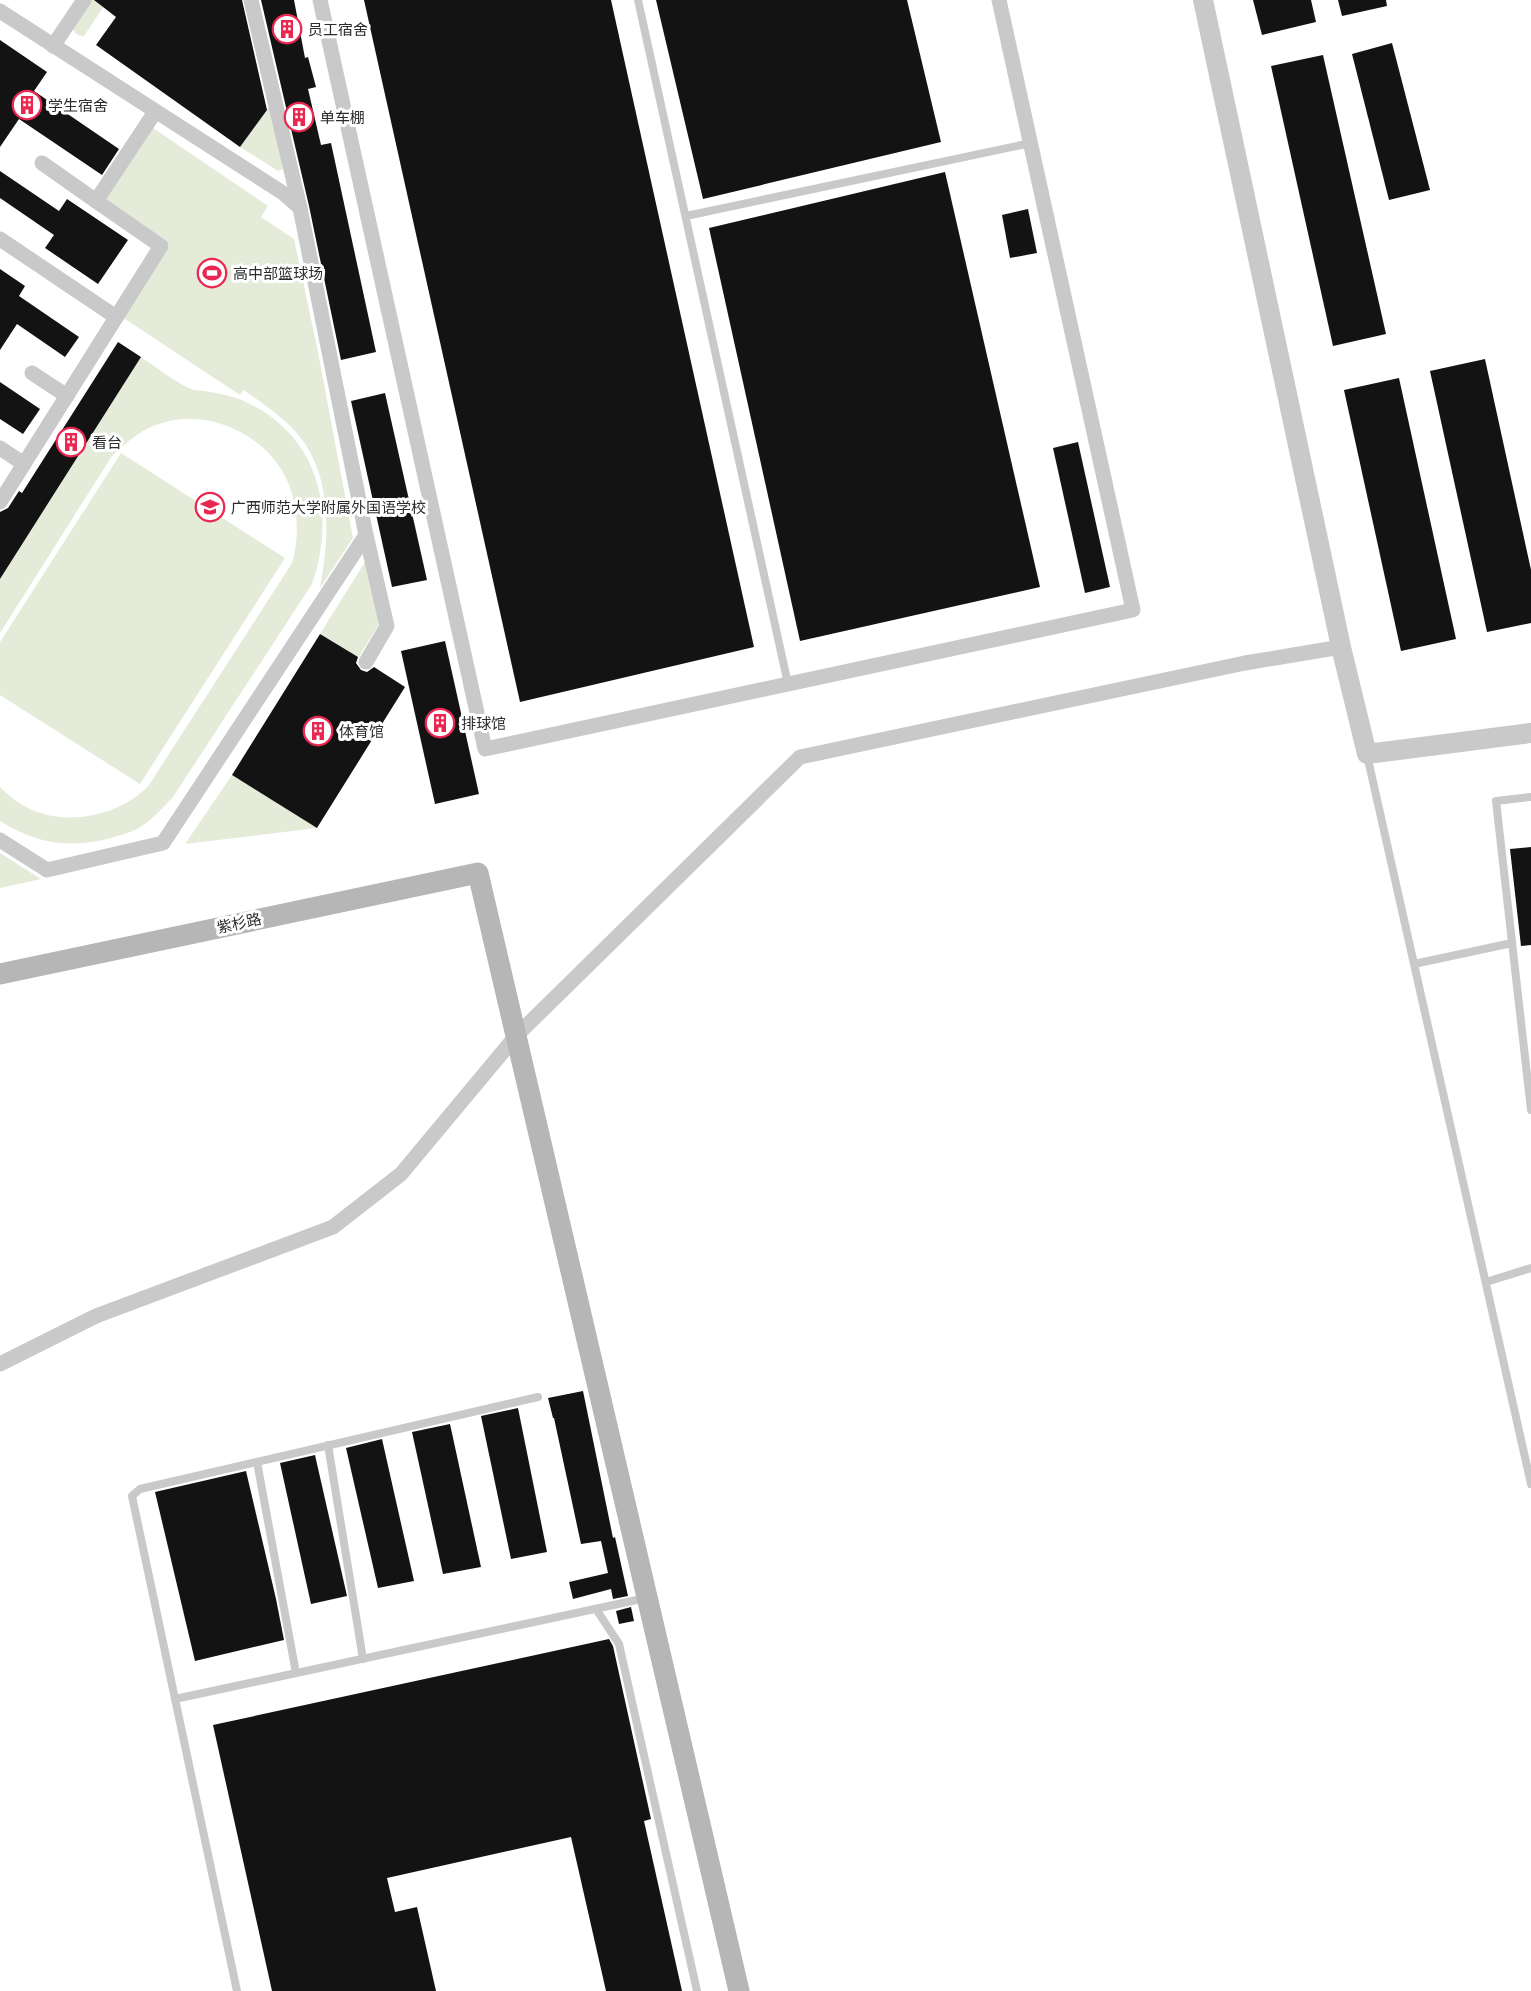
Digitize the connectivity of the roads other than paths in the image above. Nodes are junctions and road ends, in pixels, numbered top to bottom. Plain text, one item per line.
1 (84, 0) edge
2 (251, 0) edge
3 (320, 0) edge
4 (638, 0) edge
5 (999, 0) edge
6 (1203, 0) edge
7 (0, 11) edge
8 (53, 46) junction
9 (155, 111) junction
10 (1031, 143) junction
11 (42, 163) dead end
12 (96, 201) junction
13 (300, 208) junction
14 (686, 216) junction
15 (0, 239) edge
16 (116, 317) junction
17 (32, 373) dead end
18 (67, 396) junction
19 (0, 448) edge
20 (24, 464) junction
21 (0, 502) edge
22 (366, 535) junction
23 (1341, 647) junction
24 (366, 662) dead end
25 (788, 684) junction
26 (1531, 733) edge
27 (1367, 754) junction
28 (1531, 797) edge
29 (0, 840) edge
30 (1512, 942) junction
31 (1414, 964) junction
32 (0, 974) edge
33 (516, 1036) junction
34 (1531, 1110) edge
35 (1531, 1268) edge
36 (1486, 1282) junction
37 (0, 1364) edge
38 (538, 1397) dead end
39 (328, 1445) junction
40 (257, 1462) junction
41 (1531, 1484) edge
42 (647, 1598) junction
43 (596, 1609) junction
44 (363, 1659) junction
45 (296, 1673) junction
46 (175, 1699) junction
47 (237, 1991) edge
48 (697, 1991) edge
49 (739, 1991) edge

1 - 8 street
2 - 13 street
3 - 25 street
4 - 14 lane
5 - 10 street
6 - 23 street
7 - 8 street
8 - 9 street
9 - 12 street
9 - 13 street
10 - 14 lane
10 - 25 street
11 - 12 street
12 - 16 street
13 - 22 street
14 - 25 lane
15 - 16 street
16 - 18 street
17 - 18 street
18 - 20 street
19 - 20 street
20 - 21 street
22 - 24 street
22 - 29 street
23 - 27 street
23 - 33 street
26 - 27 street
27 - 31 lane
28 - 30 lane
30 - 31 lane
30 - 34 lane
31 - 36 lane
32 - 33 main road, 紫杉路
33 - 37 street
33 - 42 main road
35 - 36 lane
36 - 41 lane
38 - 39 lane
39 - 40 lane
39 - 44 lane
40 - 45 lane
40 - 46 lane
42 - 43 lane
42 - 49 main road
43 - 44 lane
43 - 48 lane
44 - 45 lane
45 - 46 lane
46 - 47 lane

